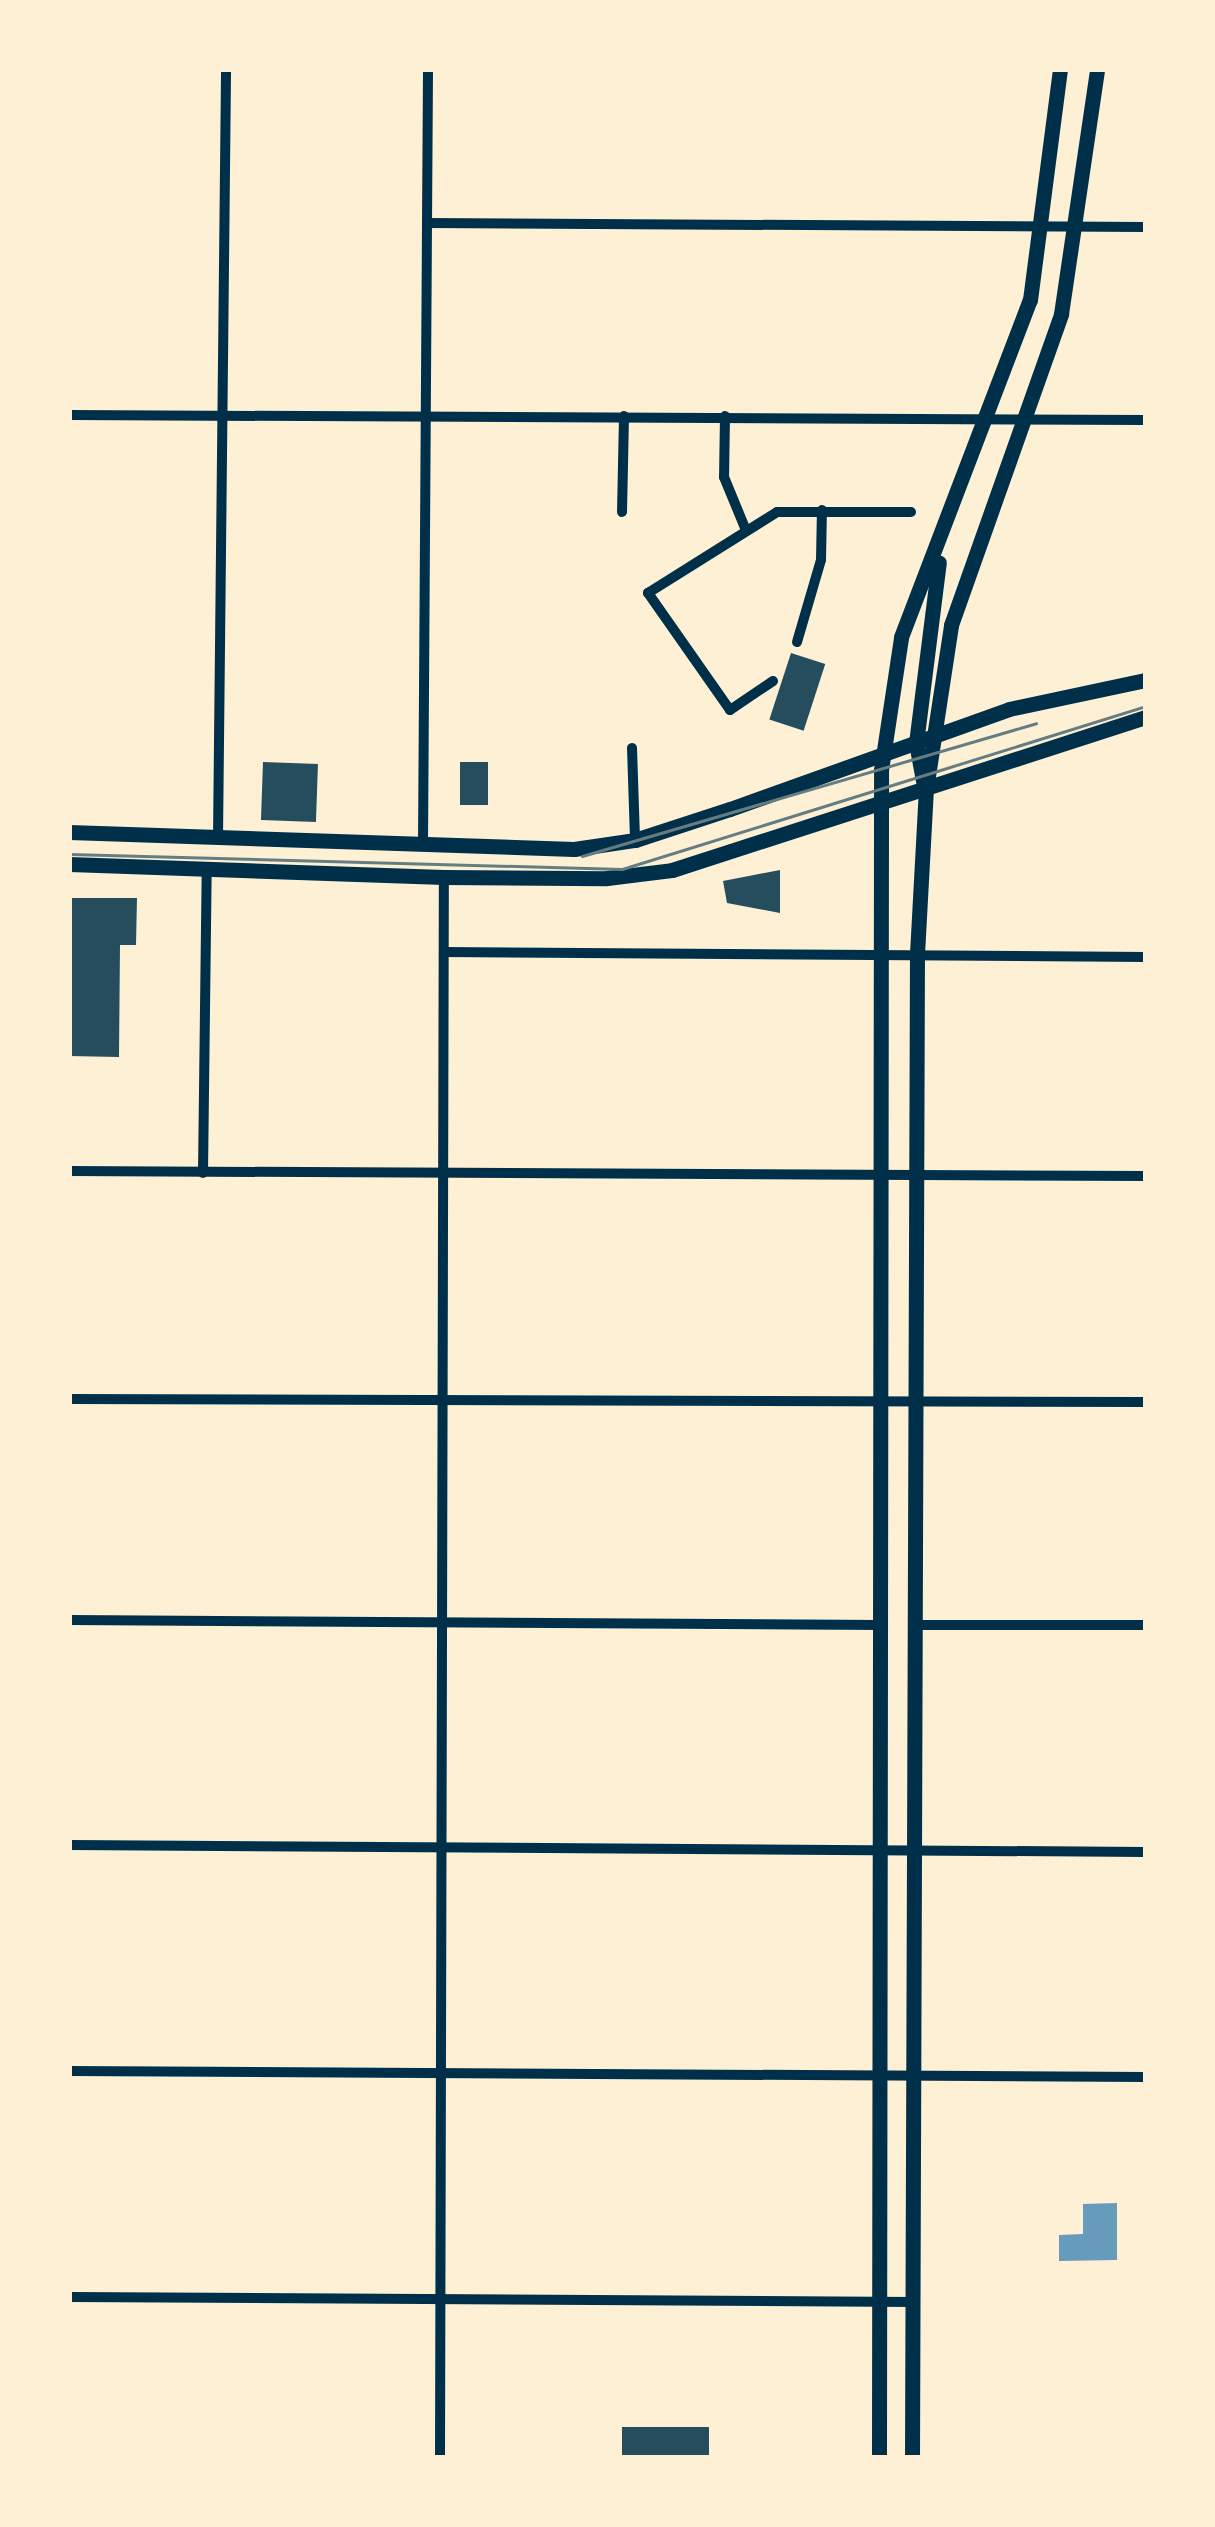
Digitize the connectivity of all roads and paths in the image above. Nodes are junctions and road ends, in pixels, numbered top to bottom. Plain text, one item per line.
1 (226, 69) edge
2 (428, 69) edge
3 (1060, 69) edge
4 (1096, 69) edge
5 (427, 223) junction
6 (1043, 226) junction
7 (1078, 227) junction
8 (1146, 227) edge
9 (69, 416) edge
10 (223, 416) junction
11 (624, 416) junction
12 (725, 416) junction
13 (430, 417) junction
14 (991, 418) junction
15 (1146, 420) edge
16 (1028, 421) junction
17 (822, 510) junction
18 (622, 512) dead end
19 (911, 512) dead end
20 (745, 528) junction
21 (945, 530) junction
22 (797, 642) dead end
23 (1146, 680) edge
24 (773, 681) dead end
25 (1146, 717) edge
26 (924, 740) junction
27 (632, 748) dead end
28 (882, 755) junction
29 (926, 789) junction
30 (880, 808) junction
31 (69, 832) edge
32 (218, 838) junction
33 (634, 840) junction
34 (423, 846) junction
35 (69, 864) edge
36 (207, 867) junction
37 (444, 877) junction
38 (444, 952) junction
39 (878, 954) junction
40 (916, 954) junction
41 (1146, 957) edge
42 (69, 1172) edge
43 (203, 1173) junction
44 (443, 1174) junction
45 (883, 1176) junction
46 (918, 1176) junction
47 (1146, 1176) edge
48 (69, 1399) edge
49 (883, 1399) junction
50 (917, 1399) junction
51 (441, 1400) junction
52 (1146, 1402) edge
53 (69, 1620) edge
54 (441, 1622) junction
55 (880, 1624) junction
56 (917, 1624) junction
57 (1146, 1625) edge
58 (69, 1845) edge
59 (440, 1850) junction
60 (880, 1852) junction
61 (914, 1852) junction
62 (1146, 1852) edge
63 (69, 2071) edge
64 (440, 2075) junction
65 (880, 2075) junction
66 (914, 2075) junction
67 (1146, 2077) edge
68 (69, 2297) edge
69 (439, 2300) junction
70 (880, 2302) junction
71 (913, 2302) junction
72 (440, 2458) edge
73 (879, 2458) edge
74 (913, 2458) edge

1 - 10 street
2 - 5 street
3 - 6 main road
4 - 7 main road
5 - 6 street
5 - 13 street
6 - 7 street
6 - 14 main road
7 - 8 street
7 - 16 main road
9 - 10 street
10 - 13 street
10 - 32 street
11 - 12 street
11 - 13 street
11 - 18 street
12 - 14 street
12 - 20 street
13 - 34 street
14 - 16 street
14 - 21 main road
15 - 16 street
16 - 26 main road
17 - 19 street
17 - 20 street
17 - 22 street
20 - 24 street
21 - 26 main road
21 - 28 main road
23 - 26 main road
25 - 29 main road
26 - 28 main road
26 - 29 main road
27 - 33 street
28 - 30 main road
28 - 33 main road
29 - 30 main road
29 - 40 main road
30 - 37 main road
30 - 39 main road
31 - 32 main road
32 - 34 main road
33 - 34 main road
35 - 36 main road
36 - 37 main road
36 - 43 street
37 - 38 street
38 - 39 street
38 - 44 street
39 - 40 street
39 - 45 main road
40 - 41 street
40 - 46 main road
42 - 43 street
43 - 44 street
44 - 45 street
44 - 51 street
45 - 46 street
45 - 49 main road
46 - 47 street
46 - 50 main road
48 - 51 street
49 - 50 street
49 - 51 street
49 - 55 main road
50 - 52 street
50 - 56 main road
51 - 54 street
53 - 54 street
54 - 55 street
54 - 59 street
55 - 60 main road
56 - 57 street
56 - 61 main road
58 - 59 street
59 - 60 street
59 - 64 street
60 - 61 street
60 - 65 main road
61 - 62 street
61 - 66 main road
63 - 64 street
64 - 65 street
64 - 69 street
65 - 66 street
65 - 70 main road
66 - 67 street
66 - 71 main road
68 - 69 street
69 - 70 street
69 - 72 street
70 - 71 street
70 - 73 main road
71 - 74 main road

